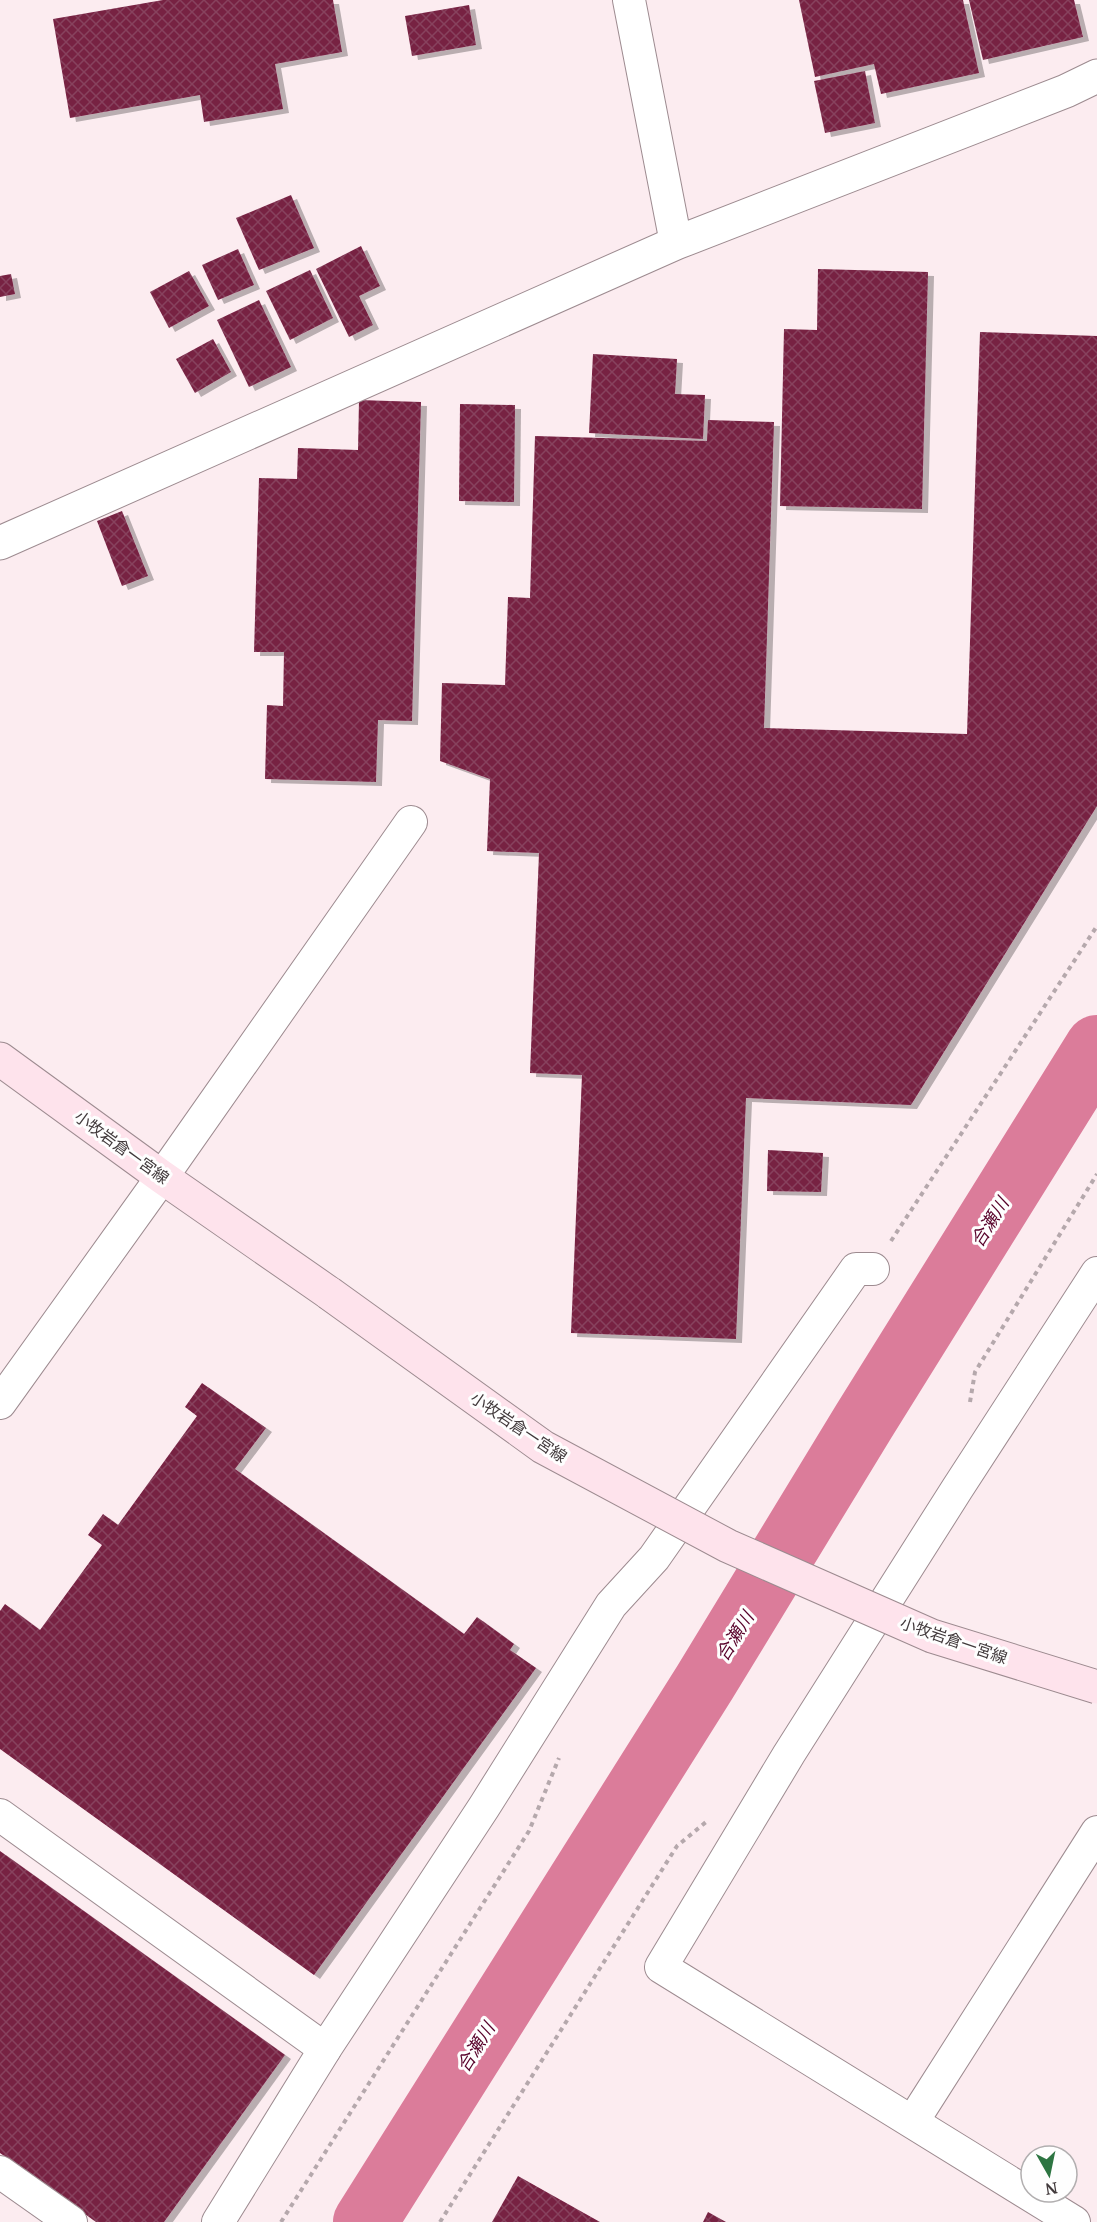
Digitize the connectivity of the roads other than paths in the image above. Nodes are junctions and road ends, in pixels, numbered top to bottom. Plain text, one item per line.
1 (629, 0) edge
2 (1097, 76) edge
3 (676, 243) junction
4 (0, 543) edge
5 (411, 822) dead end
6 (0, 1059) edge
7 (162, 1177) junction
8 (873, 1269) road end
9 (1097, 1273) edge
10 (0, 1403) edge
11 (1097, 1687) edge
12 (0, 1815) edge
13 (1097, 1832) edge
14 (325, 2049) junction
15 (913, 2121) junction
16 (0, 2172) edge
17 (71, 2222) edge
18 (218, 2222) edge
19 (1074, 2222) edge

1 - 3 street
2 - 3 street
3 - 4 street
5 - 7 street
6 - 7 main road, 小牧岩倉一宮線
7 - 10 street
7 - 11 main road, 小牧岩倉一宮線, bridge
8 - 14 street
9 - 15 street
12 - 14 street
13 - 15 street
14 - 18 street
15 - 19 street
16 - 17 street

